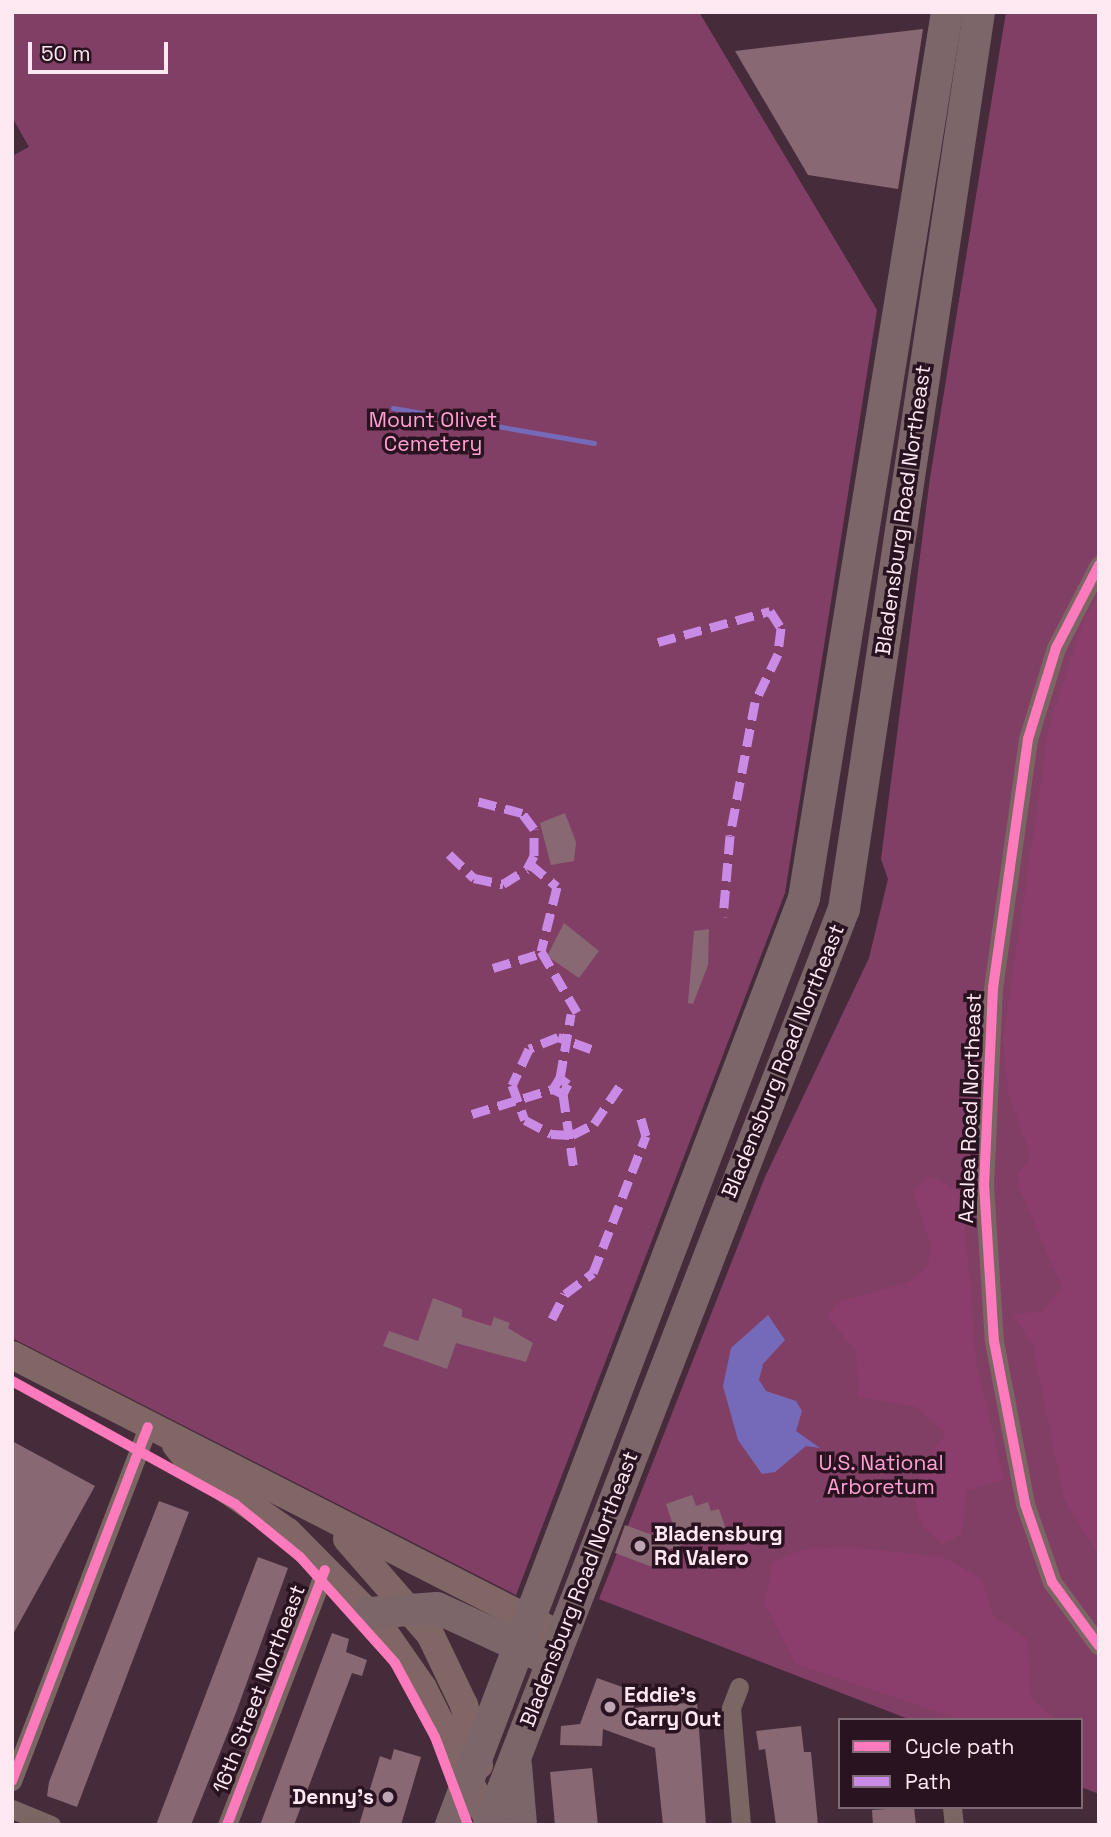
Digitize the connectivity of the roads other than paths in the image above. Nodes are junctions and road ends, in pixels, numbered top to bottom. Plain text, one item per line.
1 (947, 12) edge
2 (979, 12) edge
3 (930, 213) junction
4 (1099, 565) edge
5 (651, 1308) junction
6 (680, 1321) junction
7 (12, 1355) edge
8 (620, 1388) junction
9 (650, 1401) junction
10 (160, 1434) junction
11 (319, 1513) junction
12 (326, 1567) junction
13 (410, 1607) junction
14 (369, 1613) junction
15 (524, 1634) junction
16 (1099, 1646) edge
17 (556, 1648) junction
18 (739, 1687) dead end
19 (515, 1757) junction
20 (473, 1764) junction
21 (12, 1781) edge
22 (12, 1809) edge
23 (490, 1824) edge
24 (51, 1825) edge
25 (227, 1825) edge
26 (451, 1825) edge
27 (521, 1825) edge
28 (741, 1825) edge

1 - 3 main road, Bladensburg Road Northeast
2 - 3 main road, Bladensburg Road Northeast
3 - 5 main road, Bladensburg Road Northeast
3 - 6 main road, Bladensburg Road Northeast
4 - 16 street, Azalea Road Northeast
5 - 6 main road
5 - 8 main road, Bladensburg Road Northeast
6 - 9 main road, Bladensburg Road Northeast
7 - 10 main road
8 - 9 main road
8 - 15 main road, Bladensburg Road Northeast
9 - 17 main road, Bladensburg Road Northeast
10 - 11 main road
10 - 12 main road
10 - 21 street
11 - 13 main road
11 - 15 main road
12 - 14 main road
12 - 25 street, 16th Street Northeast
13 - 14 main road
13 - 15 main road
13 - 20 main road
14 - 20 main road
15 - 17 main road
15 - 20 main road, Bladensburg Road Northeast
17 - 19 main road, Bladensburg Road Northeast
18 - 28 street
19 - 23 main road, Bladensburg Road Northeast
19 - 27 main road
20 - 23 main road
20 - 26 main road, Bladensburg Road Northeast
22 - 24 street

